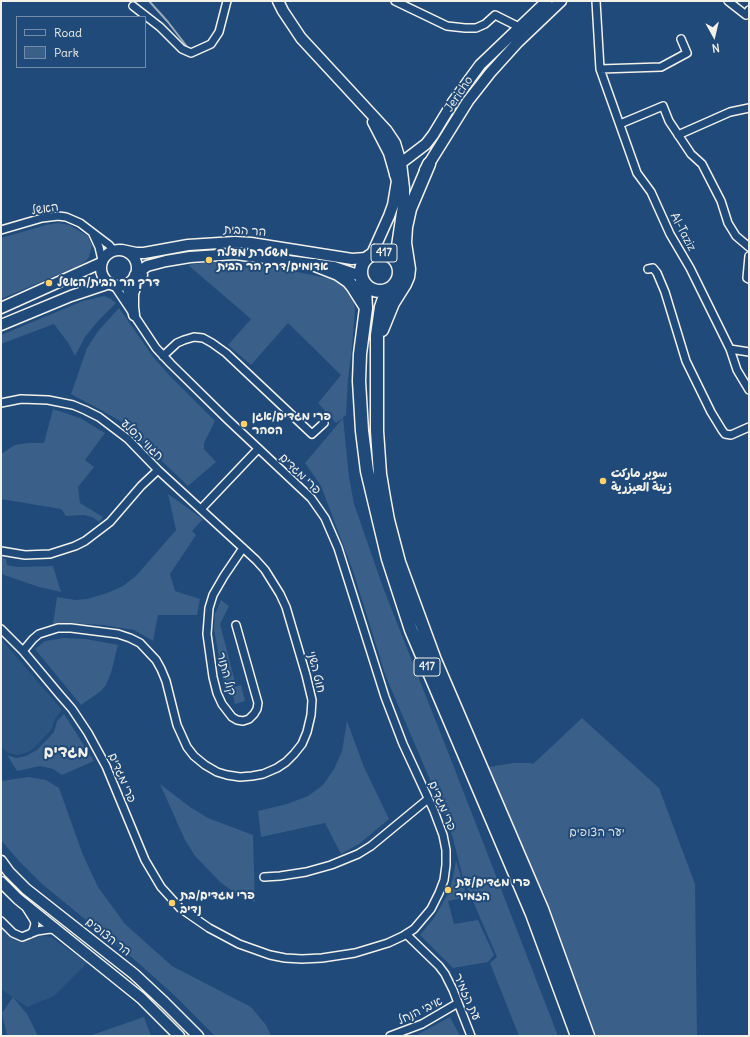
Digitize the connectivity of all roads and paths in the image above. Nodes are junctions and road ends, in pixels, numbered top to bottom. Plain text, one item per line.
1 (227, 1) edge
2 (278, 1) edge
3 (395, 1) edge
4 (547, 1) edge
5 (561, 1) edge
6 (596, 1) edge
7 (728, 1) edge
8 (133, 6) dead end
9 (749, 10) edge
10 (146, 16) edge
11 (146, 16) edge
12 (519, 27) junction
13 (681, 40) dead end
14 (600, 69) junction
15 (364, 107) junction
16 (749, 108) edge
17 (620, 124) junction
18 (678, 135) junction
19 (401, 163) junction
20 (429, 164) junction
21 (395, 175) junction
22 (401, 218) junction
23 (1, 230) edge
24 (89, 230) junction
25 (749, 247) edge
26 (118, 250) junction
27 (369, 256) junction
28 (749, 256) edge
29 (102, 262) junction
30 (156, 264) junction
31 (315, 265) junction
32 (398, 265) junction
33 (648, 269) dead end
34 (133, 278) junction
35 (361, 278) junction
36 (749, 279) edge
37 (112, 284) junction
38 (387, 290) junction
39 (1, 308) edge
40 (366, 308) junction
41 (132, 312) junction
42 (1, 325) edge
43 (730, 349) junction
44 (749, 352) edge
45 (163, 356) junction
46 (377, 365) junction
47 (749, 390) edge
48 (1, 403) edge
49 (324, 423) dead end
50 (749, 427) edge
51 (258, 449) junction
52 (158, 470) junction
53 (199, 508) junction
54 (243, 548) junction
55 (1, 551) edge
56 (236, 625) dead end
57 (1, 629) edge
58 (23, 651) junction
59 (428, 799) junction
60 (1, 862) edge
61 (264, 877) dead end
62 (1, 882) edge
63 (25, 905) junction
64 (1, 921) edge
65 (57, 930) junction
66 (30, 934) junction
67 (406, 934) junction
68 (458, 1004) junction
69 (179, 1036) edge
70 (198, 1036) edge
71 (390, 1036) edge
72 (472, 1036) edge
73 (577, 1036) edge
74 (588, 1036) edge

1 - 10 street
2 - 15 main road
3 - 12 street
4 - 12 main road, Jericho
5 - 20 main road, Jericho
6 - 14 street, Al-Taziz
7 - 9 street
8 - 11 street
12 - 19 main road, Jericho
13 - 14 street
14 - 17 street, Al-Taziz
15 - 19 main road
15 - 21 main road
16 - 18 street
17 - 18 street
17 - 43 street, Al-Taziz
18 - 25 street
19 - 21 main road, Jericho
19 - 22 main road
20 - 22 main road, Jericho
20 - 46 main road
21 - 27 main road
22 - 32 main road
23 - 24 street, האשל
24 - 26 street, האשל
24 - 29 street, האשל
26 - 27 main road, הר הבית
26 - 29 main road
26 - 34 main road
27 - 32 main road, 417
27 - 35 main road, 417
28 - 36 street
29 - 37 main road
29 - 39 main road
30 - 31 main road, הר הבית
30 - 34 main road, הר הבית
30 - 41 main road
31 - 35 main road, הר הבית
31 - 40 main road
32 - 38 main road, 417
33 - 50 street
34 - 37 main road
34 - 41 street, פרי מגדים
35 - 38 main road
35 - 40 main road, 417
37 - 41 street, פרי מגדים
37 - 42 main road
38 - 46 main road, 417
40 - 73 main road, 417
41 - 45 street, פרי מגדים
43 - 44 street
43 - 47 street, Al-Taziz
45 - 49 street
45 - 51 street, פרי מגדים
46 - 74 main road, 417
48 - 52 street, חגווי הסלע
51 - 53 street
51 - 59 street, פרי מגדים
52 - 53 street, חוט השני
52 - 55 street, חגווי הסלע
53 - 54 street, חוט השני
54 - 56 street, קול התור
54 - 58 street, חוט השני
57 - 58 street, פרי מגדים
58 - 67 street, פרי מגדים
59 - 61 street
59 - 67 street, פרי מגדים
60 - 70 main road, הר הצופים
62 - 63 main road
63 - 65 main road
63 - 66 street
64 - 66 street
65 - 66 street
65 - 69 main road
67 - 68 street, עת הזמיר
68 - 71 street, איבי הנחל
68 - 72 street, עת הזמיר

